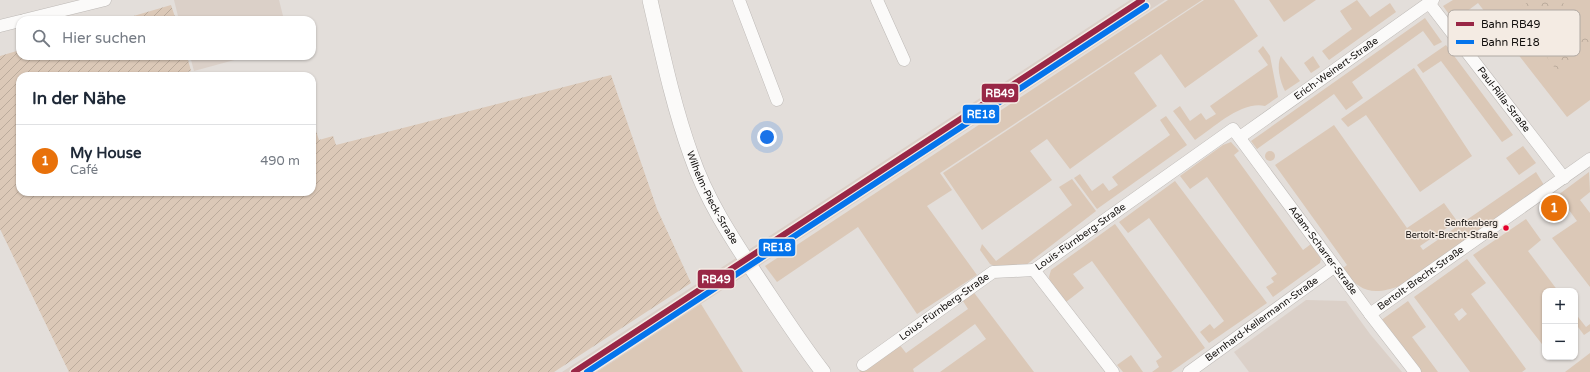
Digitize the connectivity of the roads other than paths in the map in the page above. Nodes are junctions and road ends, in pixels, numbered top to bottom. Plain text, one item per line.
1 (105, 0) edge
2 (650, 0) edge
3 (739, 0) edge
4 (877, 0) edge
5 (1431, 2) edge
6 (40, 16) edge
7 (16, 22) edge
8 (1448, 24) edge
9 (0, 26) edge
10 (1472, 56) edge
11 (904, 60) dead end
12 (777, 100) dead end
13 (1236, 133) junction
14 (1590, 159) edge
15 (1564, 178) junction
16 (1334, 267) junction
17 (1034, 270) junction
18 (1370, 314) junction
19 (863, 365) dead end
20 (823, 372) edge
21 (1113, 372) edge
22 (1189, 372) edge
23 (1415, 372) edge

1 - 6 street
2 - 20 main road, Wilhelm-Pieck-Straße
3 - 12 street
4 - 11 street
5 - 8 street, Paul-Rilla-Straße
5 - 13 street, Erich-Weinert-Straße
7 - 9 street
10 - 15 street, Paul-Rilla-Straße
13 - 16 street, Adam-Scharrer-Straße
13 - 17 street, Louis-Fürnberg-Straße
14 - 15 street, Bertolt-Brecht-Straße
15 - 18 street, Bertolt-Brecht-Straße
16 - 18 street, Adam-Scharrer-Straße
16 - 22 street, Bernhard-Kellermann-Straße
17 - 19 street, Loius-Fürnberg-Straße
17 - 21 street, Louis-Fürnberg-Straße
18 - 23 street, Adam-Scharrer-Straße

